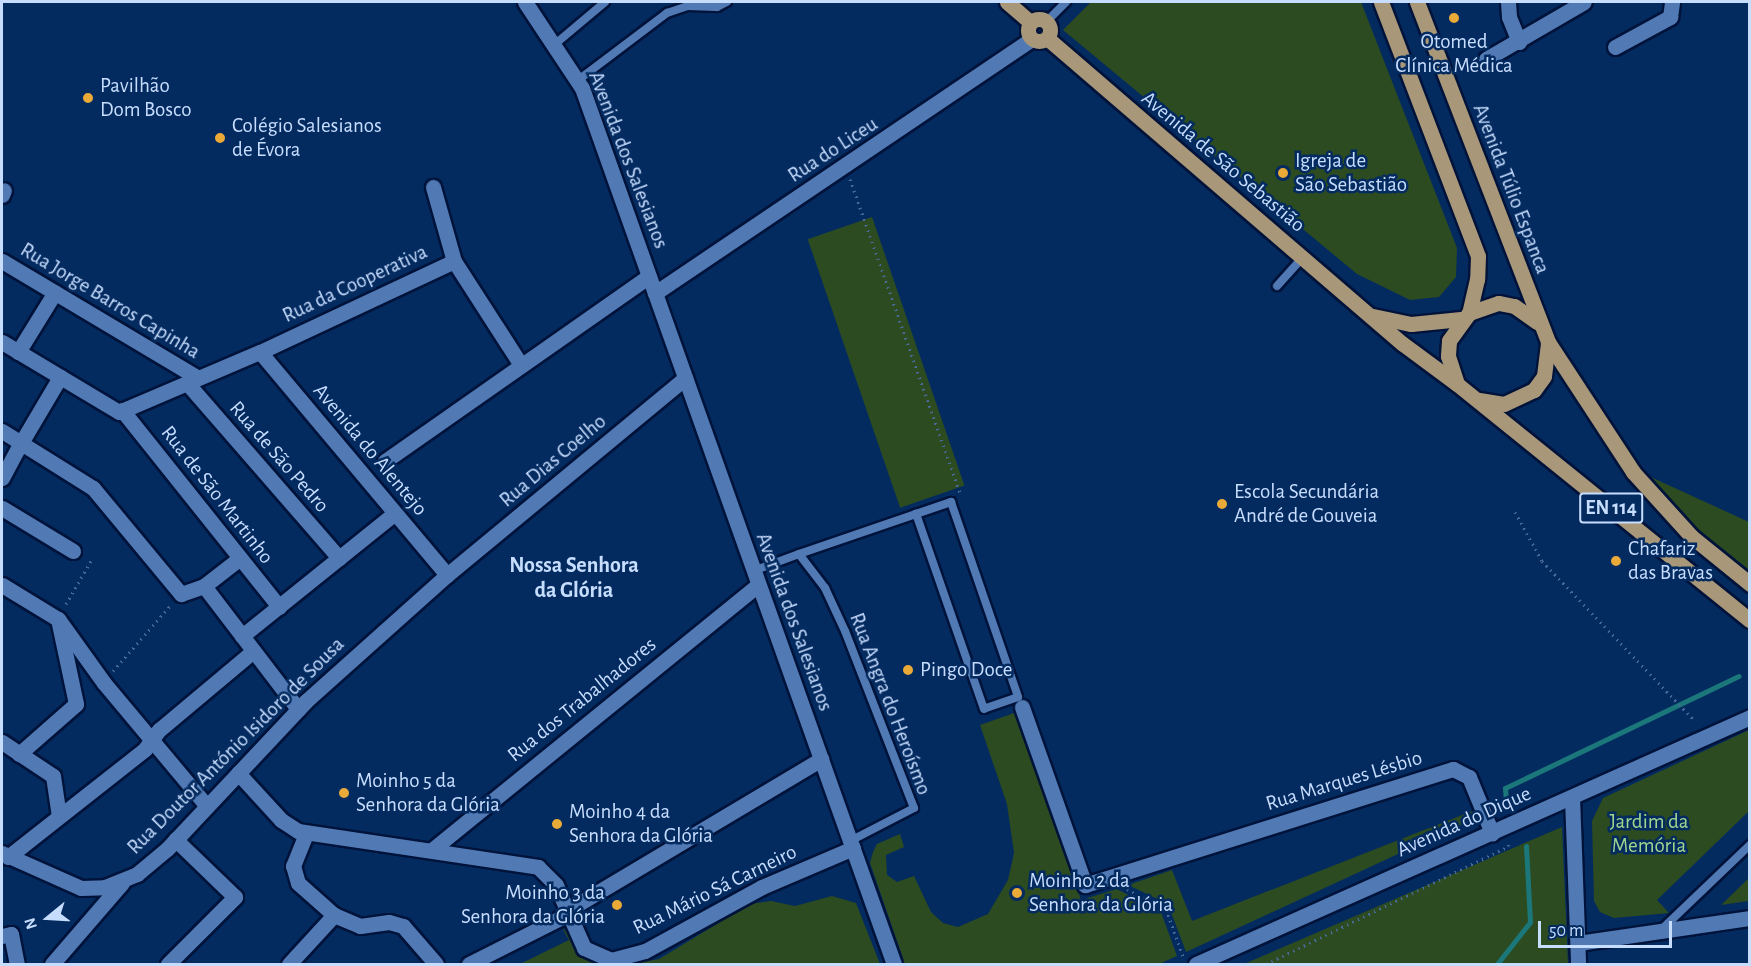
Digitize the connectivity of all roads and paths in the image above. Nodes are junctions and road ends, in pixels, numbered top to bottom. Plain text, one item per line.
1 (525, 2) edge
2 (605, 2) edge
3 (728, 2) edge
4 (1007, 2) edge
5 (1066, 2) edge
6 (1381, 2) edge
7 (1417, 2) edge
8 (1508, 2) edge
9 (1584, 2) edge
10 (1672, 2) edge
11 (1047, 21) junction
12 (1030, 22) junction
13 (1047, 38) junction
14 (1031, 39) junction
15 (1519, 42) junction
16 (554, 45) junction
17 (1615, 47) dead end
18 (1486, 59) dead end
19 (578, 81) junction
20 (845, 166) junction
21 (433, 187) dead end
22 (1303, 257) junction
23 (2, 261) edge
24 (454, 261) junction
25 (649, 276) junction
26 (1277, 286) dead end
27 (55, 292) junction
28 (655, 293) junction
29 (1373, 316) junction
30 (1465, 316) junction
31 (1539, 324) junction
32 (2, 342) edge
33 (1548, 342) junction
34 (18, 352) junction
35 (260, 352) junction
36 (521, 365) junction
37 (60, 378) junction
38 (685, 378) junction
39 (192, 381) junction
40 (1457, 384) junction
41 (1472, 397) junction
42 (122, 410) junction
43 (2, 431) edge
44 (21, 443) junction
45 (385, 461) dead end
46 (2, 478) edge
47 (962, 499) dead end
48 (2, 508) edge
49 (1515, 512) dead end
50 (395, 513) junction
51 (916, 514) junction
52 (73, 551) dead end
53 (799, 554) junction
54 (240, 558) junction
55 (339, 558) junction
56 (92, 559) dead end
57 (447, 575) junction
58 (756, 578) junction
59 (1749, 584) edge
60 (2, 585) edge
61 (204, 586) junction
62 (181, 594) junction
63 (279, 607) junction
64 (58, 619) junction
65 (1749, 620) edge
66 (242, 636) junction
67 (253, 651) junction
68 (104, 682) junction
69 (1022, 706) dead end
70 (298, 709) junction
71 (1749, 717) edge
72 (1693, 718) dead end
73 (153, 741) junction
74 (2, 742) edge
75 (19, 754) junction
76 (821, 759) junction
77 (238, 773) junction
78 (1572, 797) junction
79 (207, 806) junction
80 (59, 816) junction
81 (306, 833) junction
82 (1492, 833) junction
83 (175, 839) junction
84 (1749, 844) edge
85 (851, 845) junction
86 (1509, 846) dead end
87 (433, 849) junction
88 (5, 855) edge
89 (1118, 874) junction
90 (122, 883) junction
91 (334, 915) junction
92 (570, 917) junction
93 (1749, 918) edge
94 (1660, 931) junction
95 (2, 936) edge
96 (1578, 943) junction
97 (1183, 956) dead end
98 (290, 962) edge
99 (17, 964) edge
100 (52, 964) edge
101 (168, 964) edge
102 (436, 964) edge
103 (469, 964) edge
104 (894, 964) edge
105 (1196, 964) edge
106 (1266, 964) edge
107 (1578, 964) edge

1 - 16 street, Avenida dos Salesianos
2 - 16 lane
3 - 19 lane
4 - 12 main road
5 - 11 lane
6 - 30 main road
7 - 31 main road, Avenida Túlio Espanca
8 - 15 street
9 - 15 street
10 - 17 street
11 - 12 main road
11 - 13 main road
12 - 14 main road
13 - 14 main road
13 - 22 main road, Avenida de São Sebastião
14 - 20 street, Rua do Liceu
15 - 18 street
16 - 19 street, Avenida dos Salesianos
19 - 25 street, Avenida dos Salesianos
20 - 28 street, Rua do Liceu
20 - 47 path
21 - 24 street
22 - 26 lane
22 - 29 main road, Avenida de São Sebastião
23 - 27 street, Rua Jorge Barros Capinha
24 - 35 street, Rua da Cooperativa
24 - 36 street, Rua da Cooperativa
25 - 28 street, Avenida dos Salesianos
25 - 36 street
27 - 34 street
27 - 39 street, Rua Jorge Barros Capinha
28 - 38 street, Avenida dos Salesianos
29 - 30 main road, Avenida de São Sebastião
29 - 40 main road, Avenida de São Sebastião
30 - 31 main road, Avenida Túlio Espanca
30 - 40 main road
31 - 33 main road, Avenida Túlio Espanca
32 - 34 street
33 - 41 main road
33 - 59 main road, Avenida Túlio Espanca / EN 114
34 - 37 street
35 - 39 street, Rua da Cooperativa
35 - 50 street, Avenida do Alentejo
36 - 45 street
37 - 42 street
37 - 44 street
38 - 57 street, Rua Dias Coelho
38 - 58 street, Avenida dos Salesianos
39 - 42 street, Rua da Cooperativa
39 - 55 street, Rua de São Pedro
40 - 41 main road
41 - 65 main road, EN 114
42 - 54 street, Rua de São Martinho
43 - 44 street
44 - 46 street
44 - 62 street
48 - 52 street
49 - 72 path
50 - 55 street
50 - 57 street, Avenida do Alentejo
51 - 51 lane
51 - 53 lane
53 - 58 lane
53 - 85 lane, Rua Angra do Heroísmo
54 - 61 street
54 - 63 street, Rua de São Martinho
55 - 63 street
56 - 64 path
57 - 70 street, Rua Doutor António Isidoro de Sousa
58 - 76 street, Avenida dos Salesianos
58 - 87 street, Rua dos Trabalhadores
60 - 64 street
61 - 62 street
61 - 66 street
62 - 68 path
63 - 66 street
64 - 68 street
64 - 75 street
66 - 67 street
67 - 70 street
67 - 73 street
68 - 73 street
69 - 89 street, Rua Marques Lésbio
70 - 77 street, Rua Doutor António Isidoro de Sousa
71 - 78 street, Avenida do Dique
73 - 79 street
73 - 80 street
74 - 75 street
75 - 80 street
76 - 85 street, Avenida dos Salesianos
76 - 92 street
77 - 79 street, Rua Doutor António Isidoro de Sousa
77 - 81 street
78 - 82 street, Avenida do Dique
78 - 96 street
79 - 83 street, Rua Doutor António Isidoro de Sousa
80 - 88 street
81 - 87 street, Rua Mário Sá Carneiro
81 - 91 street
82 - 89 street, Rua Marques Lésbio
82 - 105 street, Avenida do Dique
83 - 90 street, Rua Doutor António Isidoro de Sousa
83 - 101 street
84 - 94 lane
85 - 92 street, Rua Mário Sá Carneiro
85 - 104 street, Avenida dos Salesianos
86 - 106 path
87 - 92 street, Rua Mário Sá Carneiro
88 - 90 street, Rua Doutor António Isidoro de Sousa
89 - 97 path
90 - 100 street
91 - 98 street
91 - 102 street
92 - 103 street
93 - 94 street
94 - 96 street
95 - 99 street
96 - 107 street

